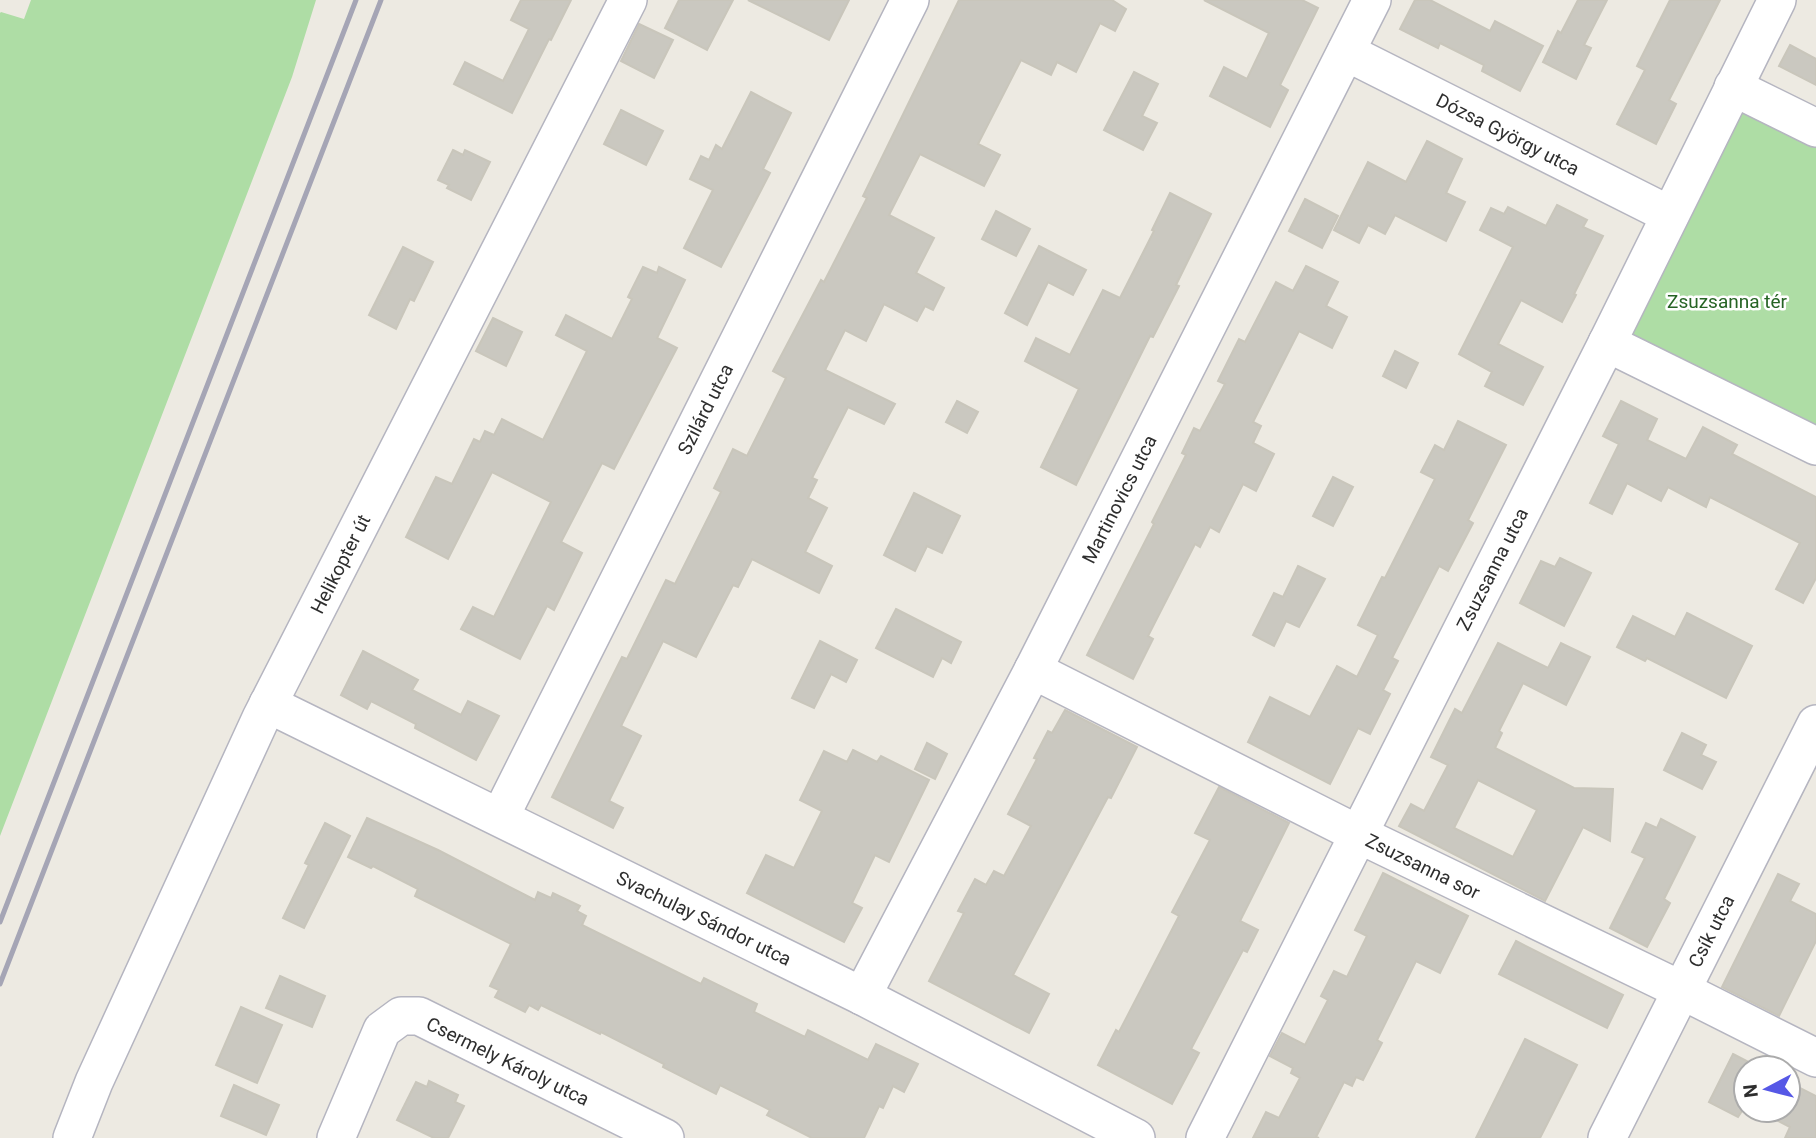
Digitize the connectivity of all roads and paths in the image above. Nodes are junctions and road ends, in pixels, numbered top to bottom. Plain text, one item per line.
1 (628, 0) edge
2 (910, 0) edge
3 (1372, 0) edge
4 (1777, 0) edge
5 (1346, 52) junction
6 (1733, 87) junction
7 (1816, 128) edge
8 (1670, 215) junction
9 (1607, 343) junction
10 (1816, 446) edge
11 (1032, 670) junction
12 (268, 704) junction
13 (1816, 724) edge
14 (500, 817) junction
15 (1358, 834) junction
16 (1681, 990) junction
17 (862, 996) junction
18 (1816, 1058) edge
19 (72, 1138) edge
20 (336, 1138) edge
21 (665, 1138) edge
22 (1136, 1138) edge
23 (1205, 1138) edge
24 (1607, 1138) edge

1 - 12 street, Helikopter út
2 - 14 street, Szilárd utca
3 - 5 street, Martinovics utca
4 - 6 street, Zsuzsanna utca
5 - 8 street, Dózsa György utca
5 - 11 street, Martinovics utca
6 - 7 street
6 - 8 street, Zsuzsanna utca
8 - 9 street, Zsuzsanna utca
9 - 10 street
9 - 15 street, Zsuzsanna utca
11 - 15 street, Zsuzsanna sor
11 - 17 street, Martinovics utca
12 - 14 street, Svachulay Sándor utca
12 - 19 street, Helikopter út
13 - 16 street, Csík utca
14 - 17 street, Svachulay Sándor utca
15 - 16 street, Zsuzsanna sor
15 - 23 street, Zsuzsanna utca
16 - 18 street, Zsuzsanna sor
16 - 24 street, Csík utca
17 - 22 street, Svachulay Sándor utca
20 - 21 street, Csermely Károly utca

